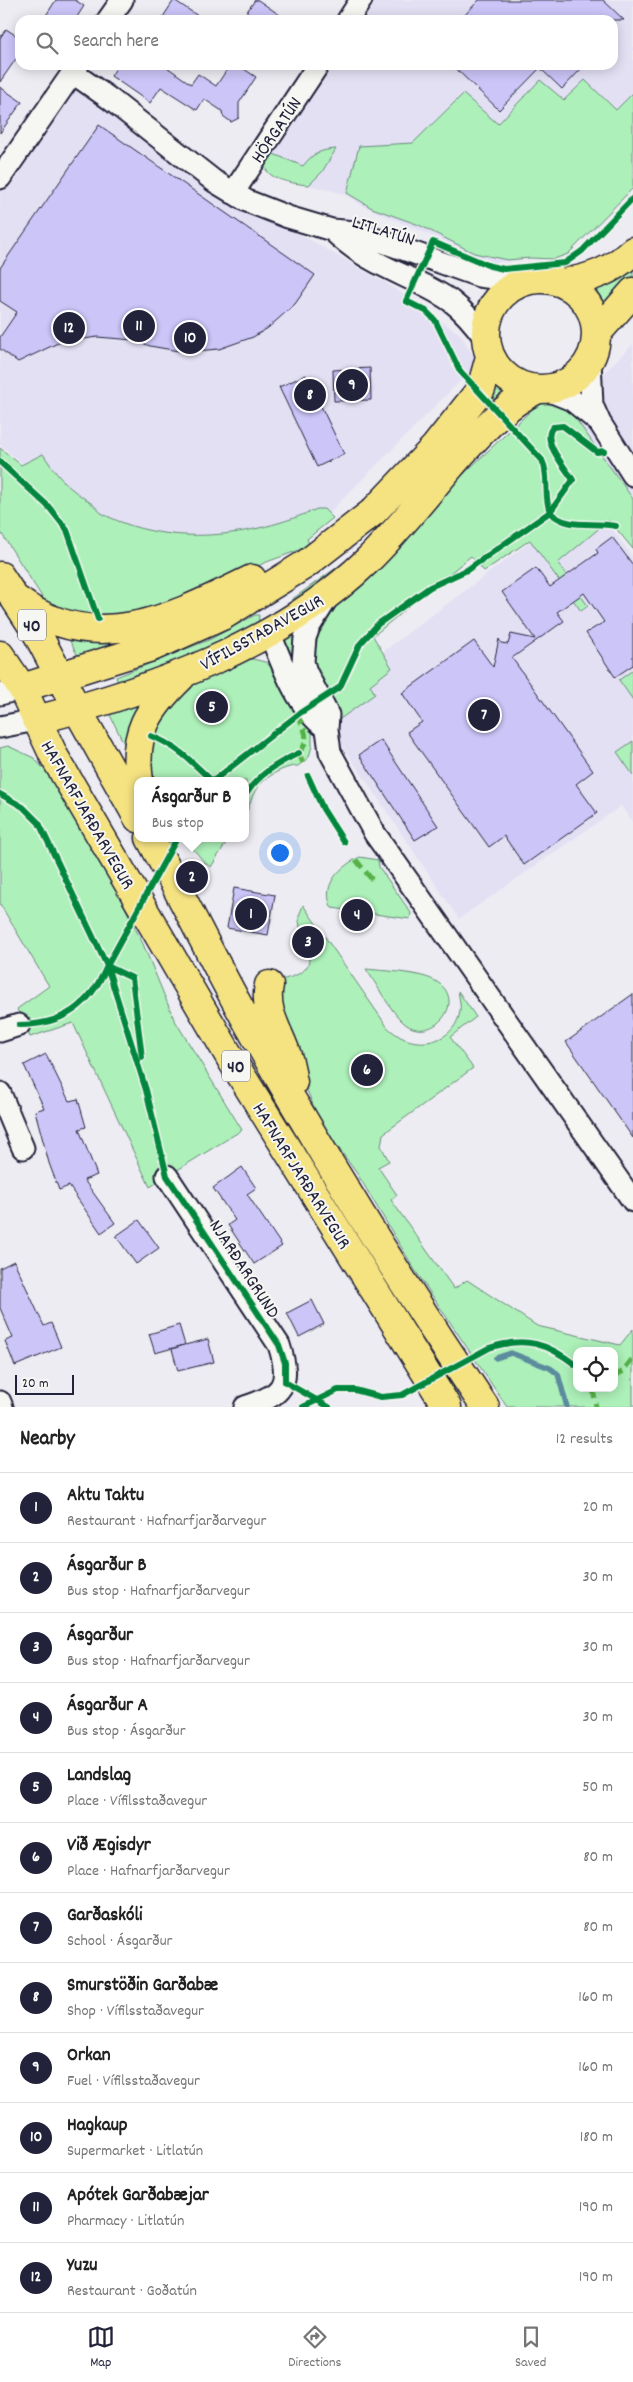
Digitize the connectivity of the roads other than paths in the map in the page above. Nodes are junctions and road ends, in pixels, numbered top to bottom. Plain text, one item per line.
1 (122, 0) edge
2 (361, 0) edge
3 (112, 15) edge
4 (351, 15) edge
5 (74, 70) edge
6 (76, 70) edge
7 (315, 70) edge
8 (0, 178) edge
9 (233, 194) junction
10 (332, 230) junction
11 (633, 252) edge
12 (522, 282) junction
13 (563, 283) junction
14 (633, 292) edge
15 (597, 333) junction
16 (488, 347) junction
17 (590, 360) junction
18 (542, 390) junction
19 (600, 423) junction
20 (633, 475) edge
21 (330, 546) junction
22 (306, 564) junction
23 (0, 576) edge
24 (334, 590) junction
25 (17, 600) junction
26 (269, 631) junction
27 (0, 655) edge
28 (186, 672) junction
29 (61, 676) junction
30 (11, 691) edge
31 (77, 709) junction
32 (36, 720) junction
33 (0, 727) edge
34 (327, 730) junction
35 (139, 777) edge
36 (134, 811) edge
37 (152, 842) edge
38 (269, 985) dead end
39 (0, 1093) edge
40 (298, 1111) junction
41 (23, 1148) dead end
42 (167, 1176) dead end
43 (633, 1201) edge
44 (0, 1402) edge
45 (2, 1407) edge
46 (245, 1407) edge
47 (446, 1407) edge
48 (485, 1407) edge

1 - 3 street
2 - 4 street
5 - 8 street
6 - 9 street, LITLATÚN
7 - 9 street, HÖRGATÚN
9 - 10 street, LITLATÚN
10 - 12 street, LITLATÚN
10 - 16 street, LITLATÚN
11 - 13 main road, VÍFILSSTAÐAVEGUR
12 - 13 main road, VÍFILSSTAÐAVEGUR
12 - 16 main road, VÍFILSSTAÐAVEGUR
13 - 15 main road, VÍFILSSTAÐAVEGUR
14 - 15 main road, VÍFILSSTAÐAVEGUR
15 - 17 main road, VÍFILSSTAÐAVEGUR
16 - 18 main road
16 - 21 main road, VÍFILSSTAÐAVEGUR
17 - 18 main road, VÍFILSSTAÐAVEGUR
17 - 19 street
18 - 19 street
18 - 24 main road, VÍFILSSTAÐAVEGUR
19 - 20 street
21 - 22 main road, VÍFILSSTAÐAVEGUR
21 - 26 main road
22 - 25 main road
22 - 29 main road, VÍFILSSTAÐAVEGUR
23 - 25 main road, 40
24 - 26 main road, VÍFILSSTAÐAVEGUR
24 - 34 street
25 - 29 main road, 40
26 - 28 main road, VÍFILSSTAÐAVEGUR
26 - 34 street
27 - 30 main road, HAFNARFJARÐARVEGUR / 40
28 - 31 main road, VÍFILSSTAÐAVEGUR
28 - 35 main road
29 - 30 main road, VÍFILSSTAÐAVEGUR
29 - 31 main road, 40
30 - 32 main road, HAFNARFJARÐARVEGUR / 40
31 - 32 main road, VÍFILSSTAÐAVEGUR
31 - 36 main road, 40
32 - 33 street, VÍFILSSTAÐAVEGUR
32 - 47 main road, HAFNARFJARÐARVEGUR / 40
34 - 43 street
37 - 40 main road, HAFNARFJARÐARVEGUR / 40
38 - 40 main road
39 - 41 street
40 - 48 main road, HAFNARFJARÐARVEGUR / 40
42 - 46 street, NJARÐARGRUND
44 - 45 street

